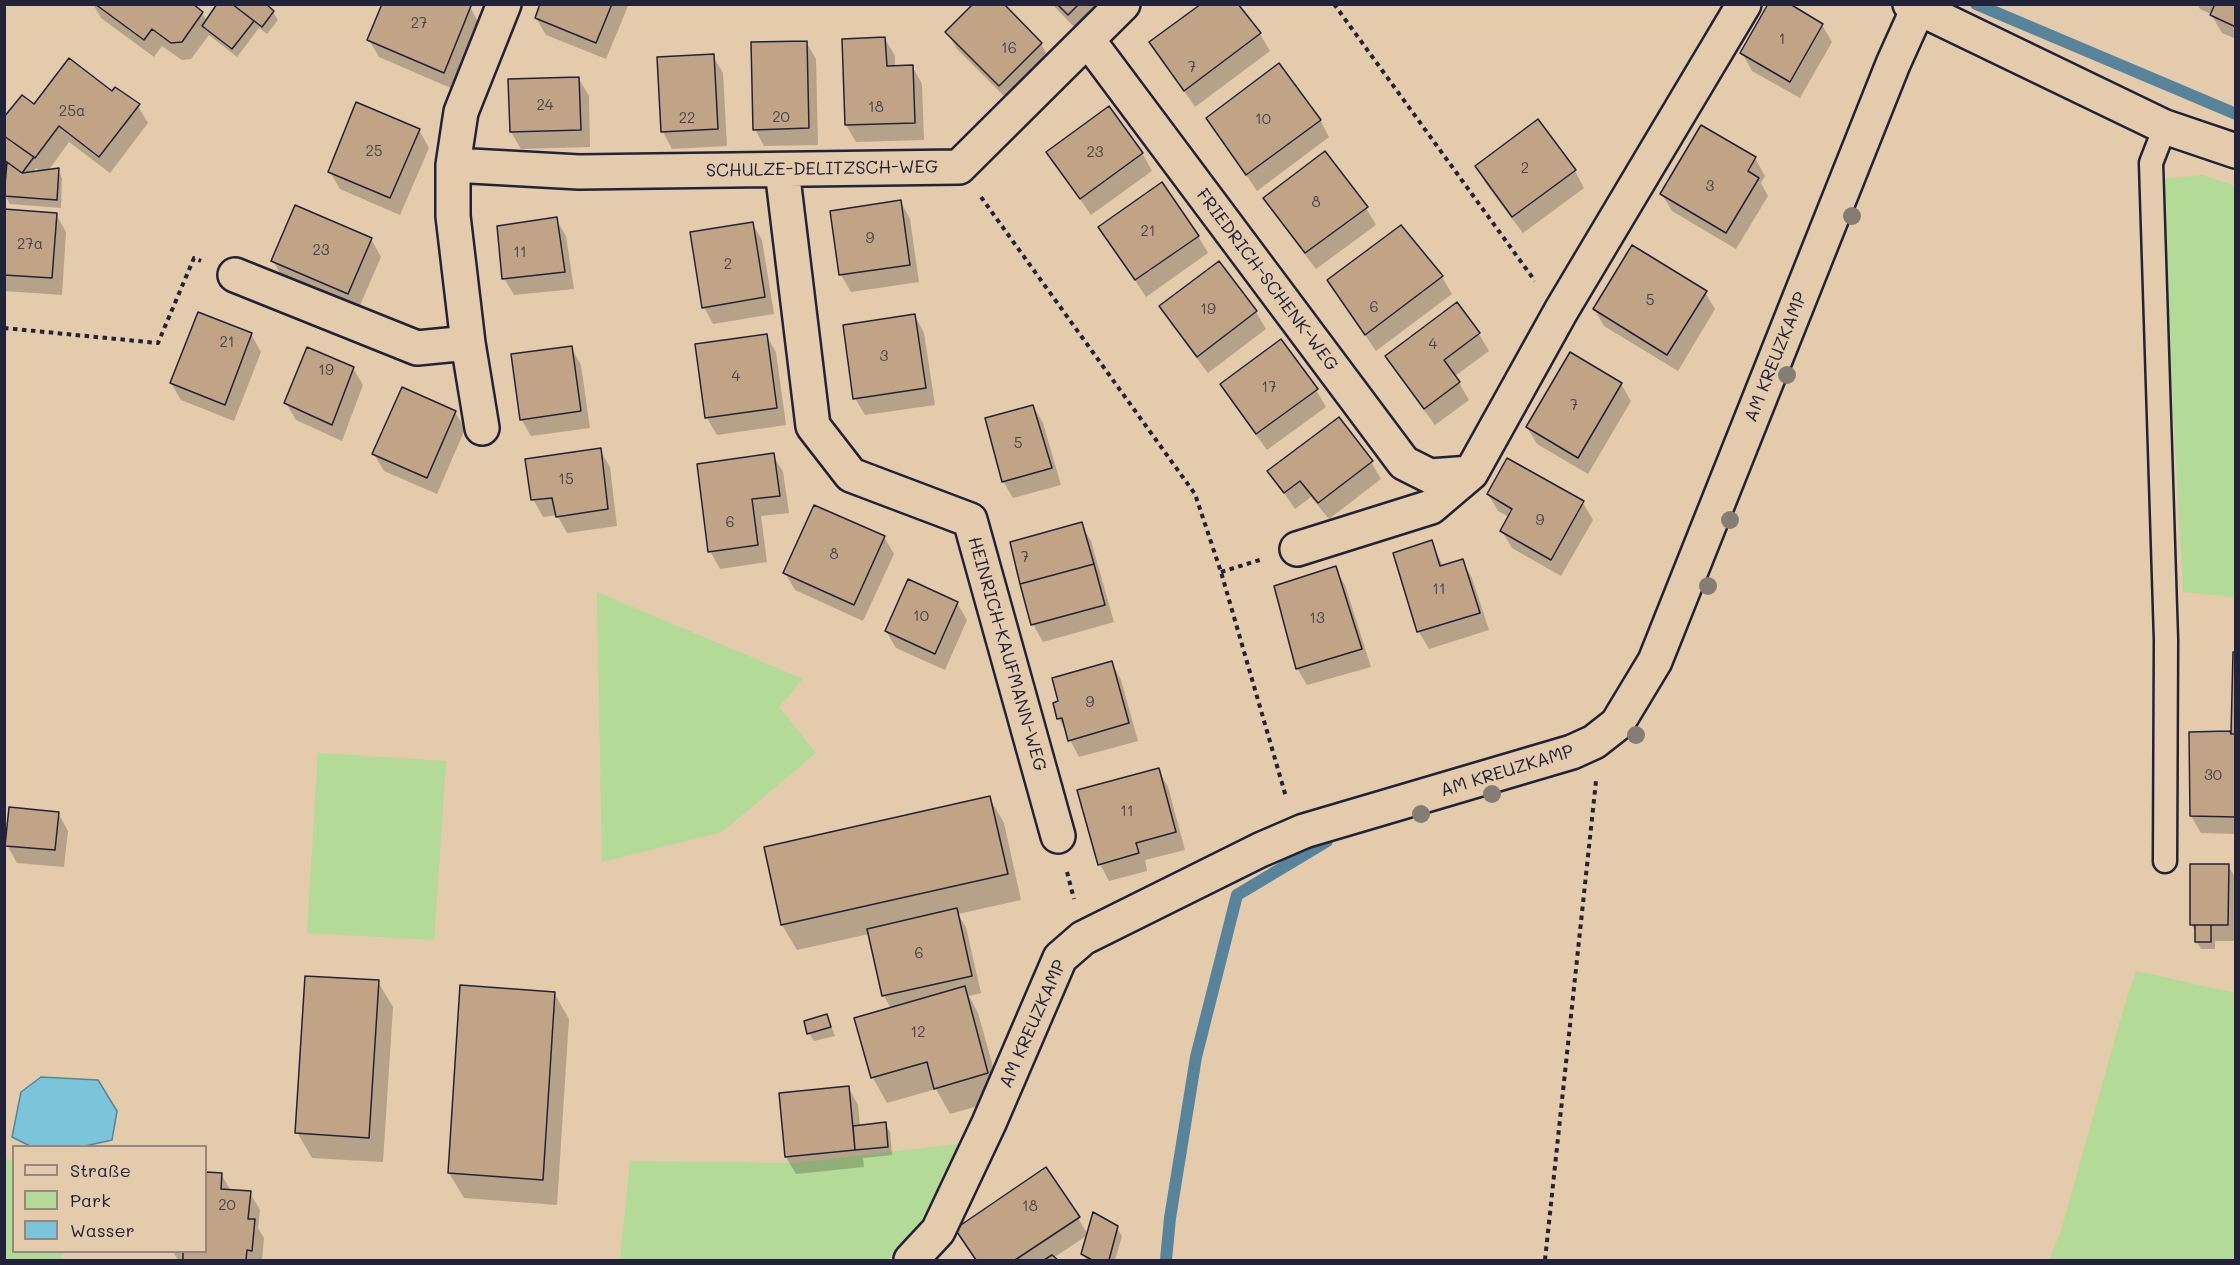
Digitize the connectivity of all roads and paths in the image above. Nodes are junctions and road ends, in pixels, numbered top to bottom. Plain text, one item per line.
1 (504, 4) edge
2 (1123, 4) edge
3 (1334, 4) edge
4 (1744, 4) edge
5 (1916, 6) edge
6 (1088, 40) junction
7 (2165, 128) junction
8 (2235, 151) edge
9 (453, 165) junction
10 (960, 167) junction
11 (782, 170) junction
12 (236, 275) joint
13 (1561, 311) junction
14 (4, 328) edge
15 (468, 343) junction
16 (482, 428) dead end
17 (1471, 473) junction
18 (1297, 549) dead end
19 (1594, 742) junction
20 (1297, 834) junction
21 (1058, 836) joint
22 (2165, 861) dead end
23 (1083, 938) junction
24 (911, 1260) edge
25 (1545, 1260) edge

1 - 9 street
2 - 6 street, SCHULZE-DELITZSCH-WEG
3 - 13 path
4 - 13 street
5 - 7 street, AM KREUZKAMP
5 - 19 street, AM KREUZKAMP
6 - 10 street, SCHULZE-DELITZSCH-WEG
6 - 17 street, FRIEDRICH-SCHENK-WEG
7 - 8 street, AM KREUZKAMP
7 - 22 lane
9 - 11 street, SCHULZE-DELITZSCH-WEG
9 - 15 street
10 - 11 street, SCHULZE-DELITZSCH-WEG
10 - 20 path
11 - 21 street, HEINRICH-KAUFMANN-WEG
12 - 14 path
12 - 15 street
13 - 17 street
15 - 16 street
17 - 18 street
19 - 20 street, AM KREUZKAMP
19 - 25 path
20 - 23 street, AM KREUZKAMP
21 - 23 path
23 - 24 street, AM KREUZKAMP

